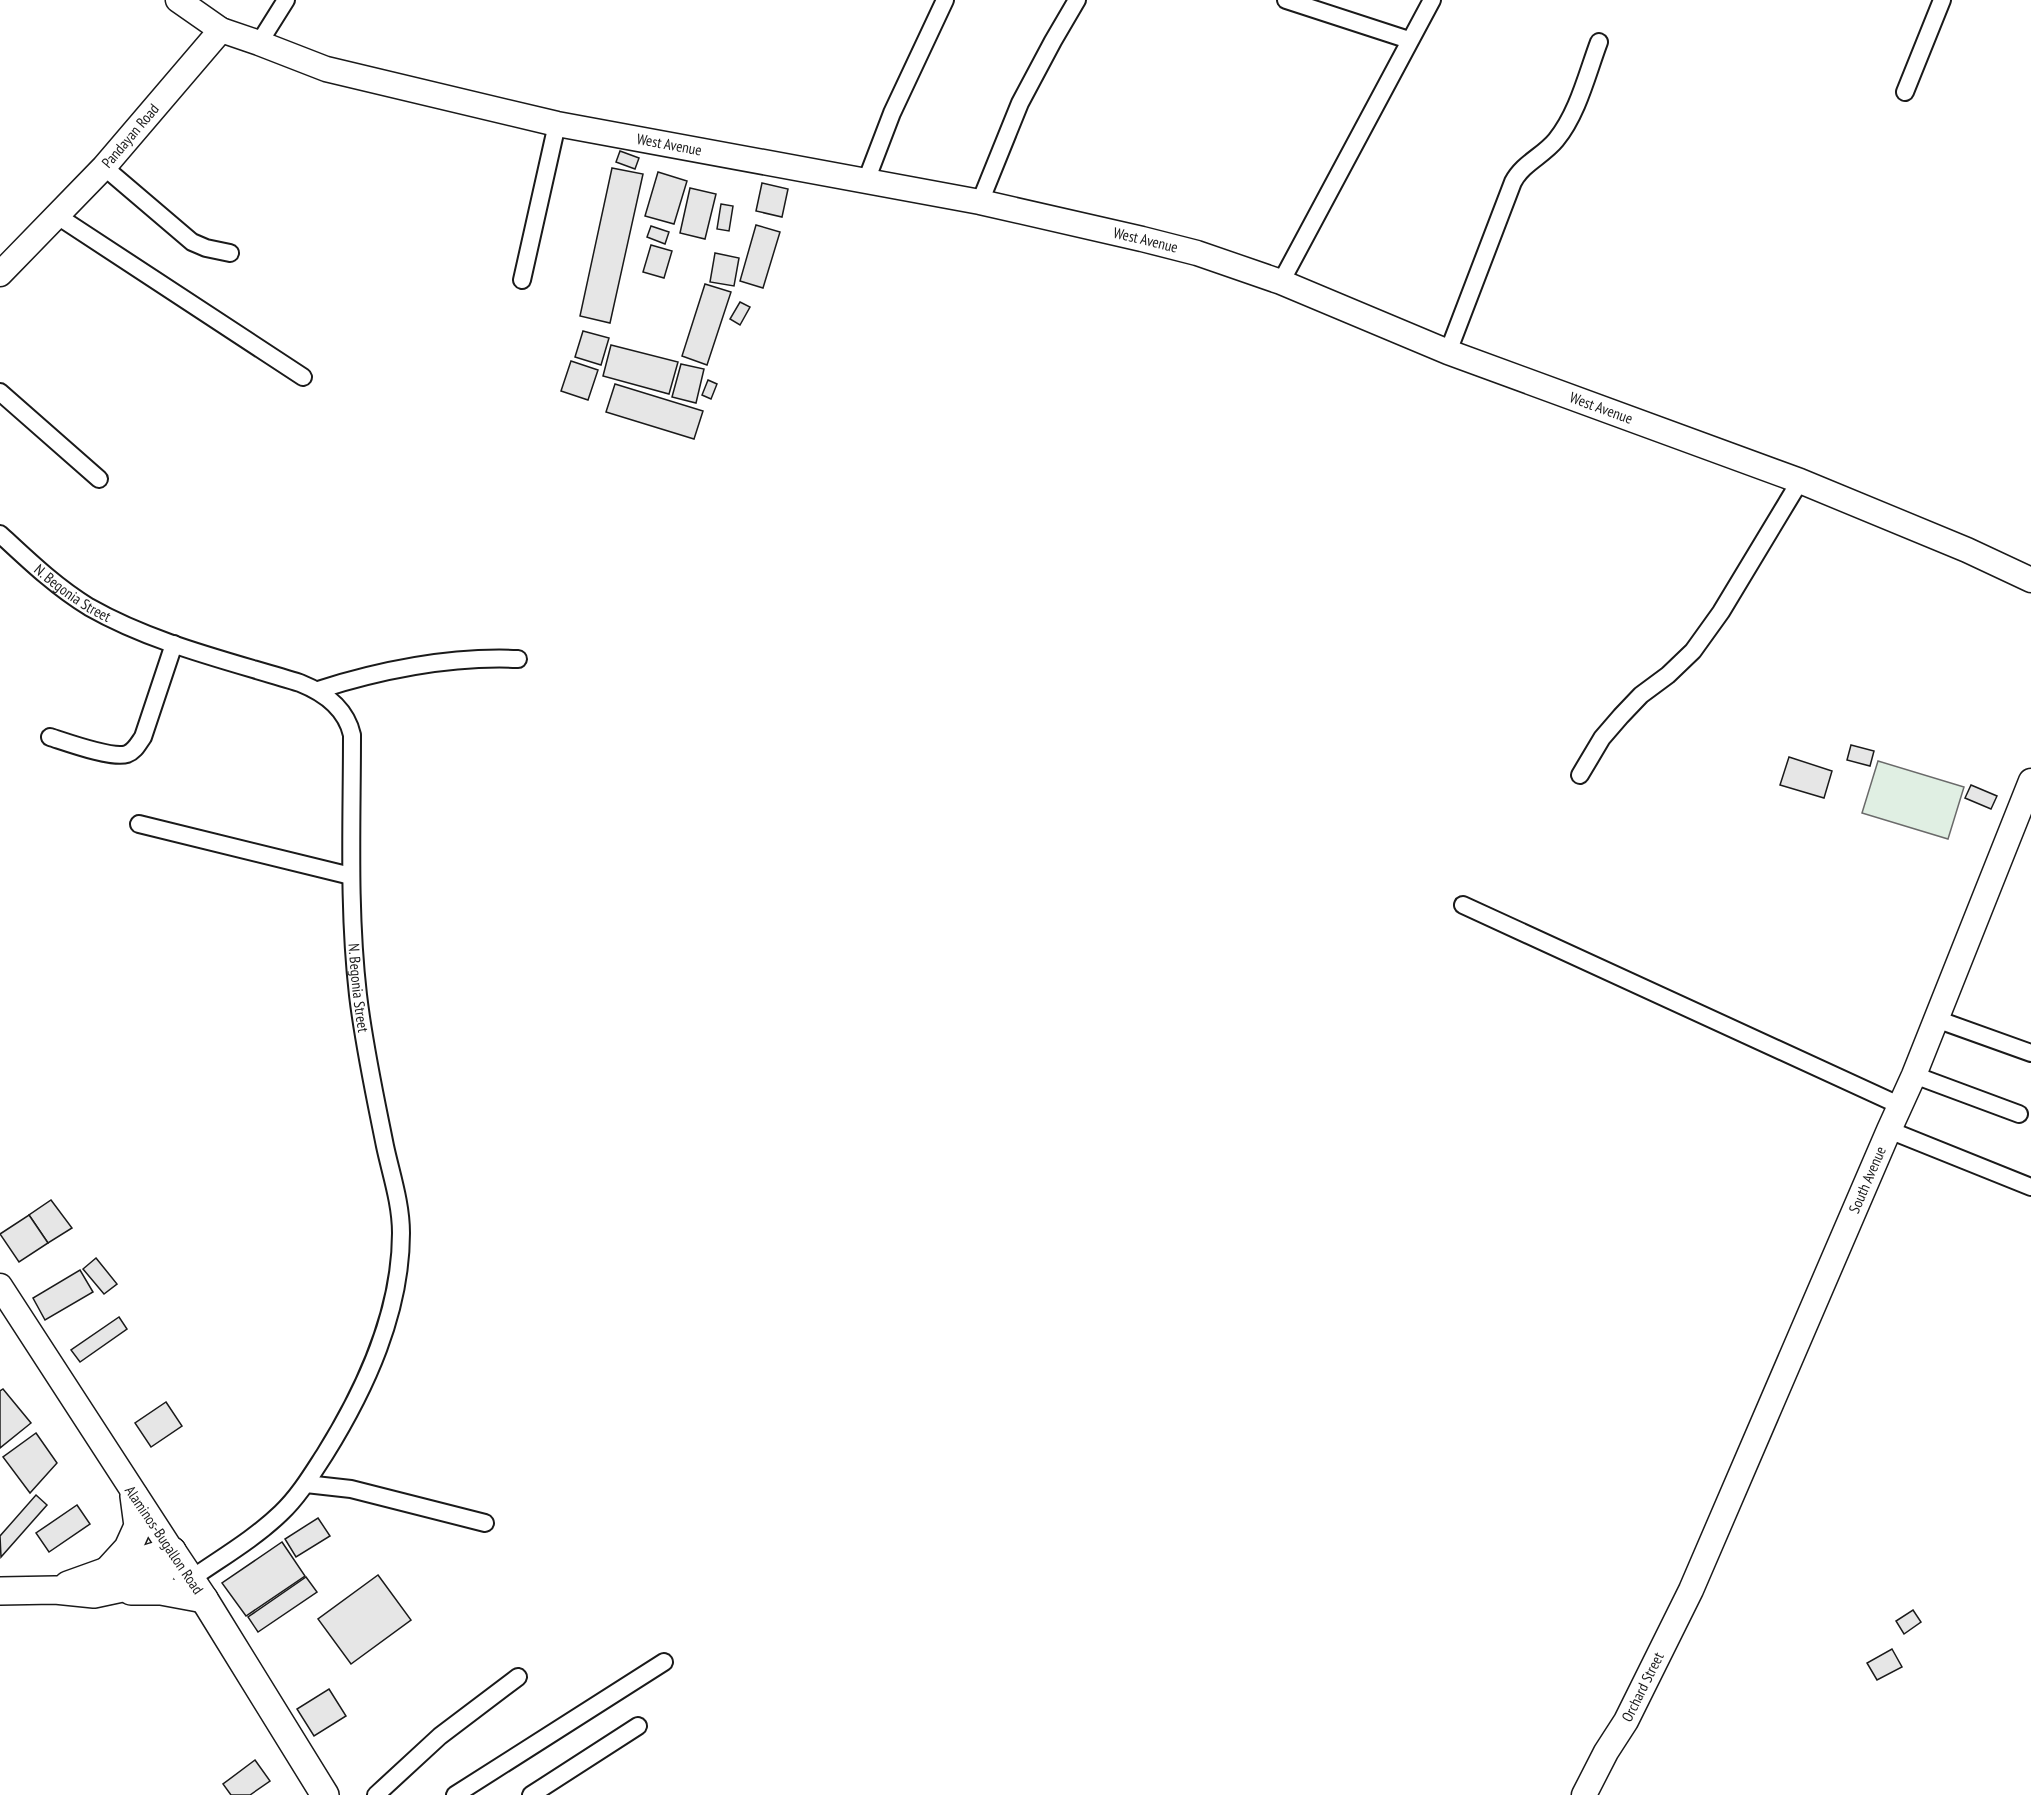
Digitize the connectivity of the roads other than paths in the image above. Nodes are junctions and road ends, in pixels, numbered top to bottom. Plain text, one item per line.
1 (178, 0) edge
2 (286, 0) edge
3 (945, 0) edge
4 (1077, 0) edge
5 (1286, 0) edge
6 (1432, 0) edge
7 (1942, 0) edge
8 (221, 30) junction
9 (1409, 40) junction
10 (1599, 42) dead end
11 (259, 43) junction
12 (1905, 92) dead end
13 (557, 124) junction
14 (104, 167) junction
15 (866, 181) junction
16 (980, 202) junction
17 (56, 215) junction
18 (230, 253) dead end
19 (0, 274) edge
20 (522, 280) dead end
21 (1281, 282) junction
22 (1448, 352) junction
23 (303, 377) dead end
24 (0, 392) edge
25 (99, 479) dead end
26 (1800, 481) junction
27 (0, 534) edge
28 (2031, 580) edge
29 (174, 645) junction
30 (518, 660) dead end
31 (318, 690) junction
32 (50, 737) dead end
33 (1580, 775) dead end
34 (2031, 781) edge
35 (139, 824) dead end
36 (351, 876) junction
37 (1463, 905) dead end
38 (1936, 1019) junction
39 (2031, 1053) edge
40 (1914, 1075) junction
41 (1901, 1106) junction
42 (2019, 1114) dead end
43 (1888, 1130) junction
44 (2031, 1187) edge
45 (0, 1286) edge
46 (306, 1484) junction
47 (134, 1496) junction
48 (485, 1523) dead end
49 (172, 1551) junction
50 (1697, 1575) joint
51 (100, 1582) junction
52 (197, 1589) junction
53 (0, 1591) edge
54 (664, 1662) dead end
55 (518, 1677) dead end
56 (638, 1726) dead end
57 (325, 1795) edge
58 (376, 1795) edge
59 (455, 1795) edge
60 (531, 1795) edge
61 (1584, 1795) edge

1 - 8 street
2 - 11 street
3 - 15 street
4 - 16 street
5 - 9 street
6 - 9 street
7 - 12 street
8 - 11 street, West Avenue
8 - 14 street, Pandayan Road
9 - 21 street
10 - 22 street
11 - 13 street, West Avenue
13 - 15 street, West Avenue
13 - 20 street
14 - 17 street, Pandayan Road
14 - 18 street
15 - 16 street, West Avenue
16 - 21 street, West Avenue
17 - 19 street, Pandayan Road
17 - 23 street
21 - 22 street, West Avenue
22 - 26 street, West Avenue
24 - 25 street
26 - 28 street, West Avenue
26 - 33 street
27 - 29 street, N. Begonia Street
29 - 31 street, N. Begonia Street
29 - 32 street
30 - 31 street
31 - 36 street, N. Begonia Street
34 - 38 street, South Avenue
35 - 36 street
36 - 46 street, N. Begonia Street
37 - 41 street
38 - 39 street
38 - 40 street, South Avenue
40 - 41 street, South Avenue
40 - 42 street
41 - 43 street, South Avenue
43 - 44 street
43 - 50 street, South Avenue
45 - 47 street, Alaminos-Bugallon Road
46 - 48 street
46 - 52 street, N. Begonia Street
47 - 49 street, Alaminos-Bugallon Road
47 - 51 main road
49 - 51 main road
49 - 52 main road, Alaminos-Bugallon Road
50 - 61 street, Orchard Street
51 - 52 main road
51 - 53 main road
52 - 57 main road, Alaminos-Bugallon Road
54 - 59 street
55 - 58 street
56 - 60 street

